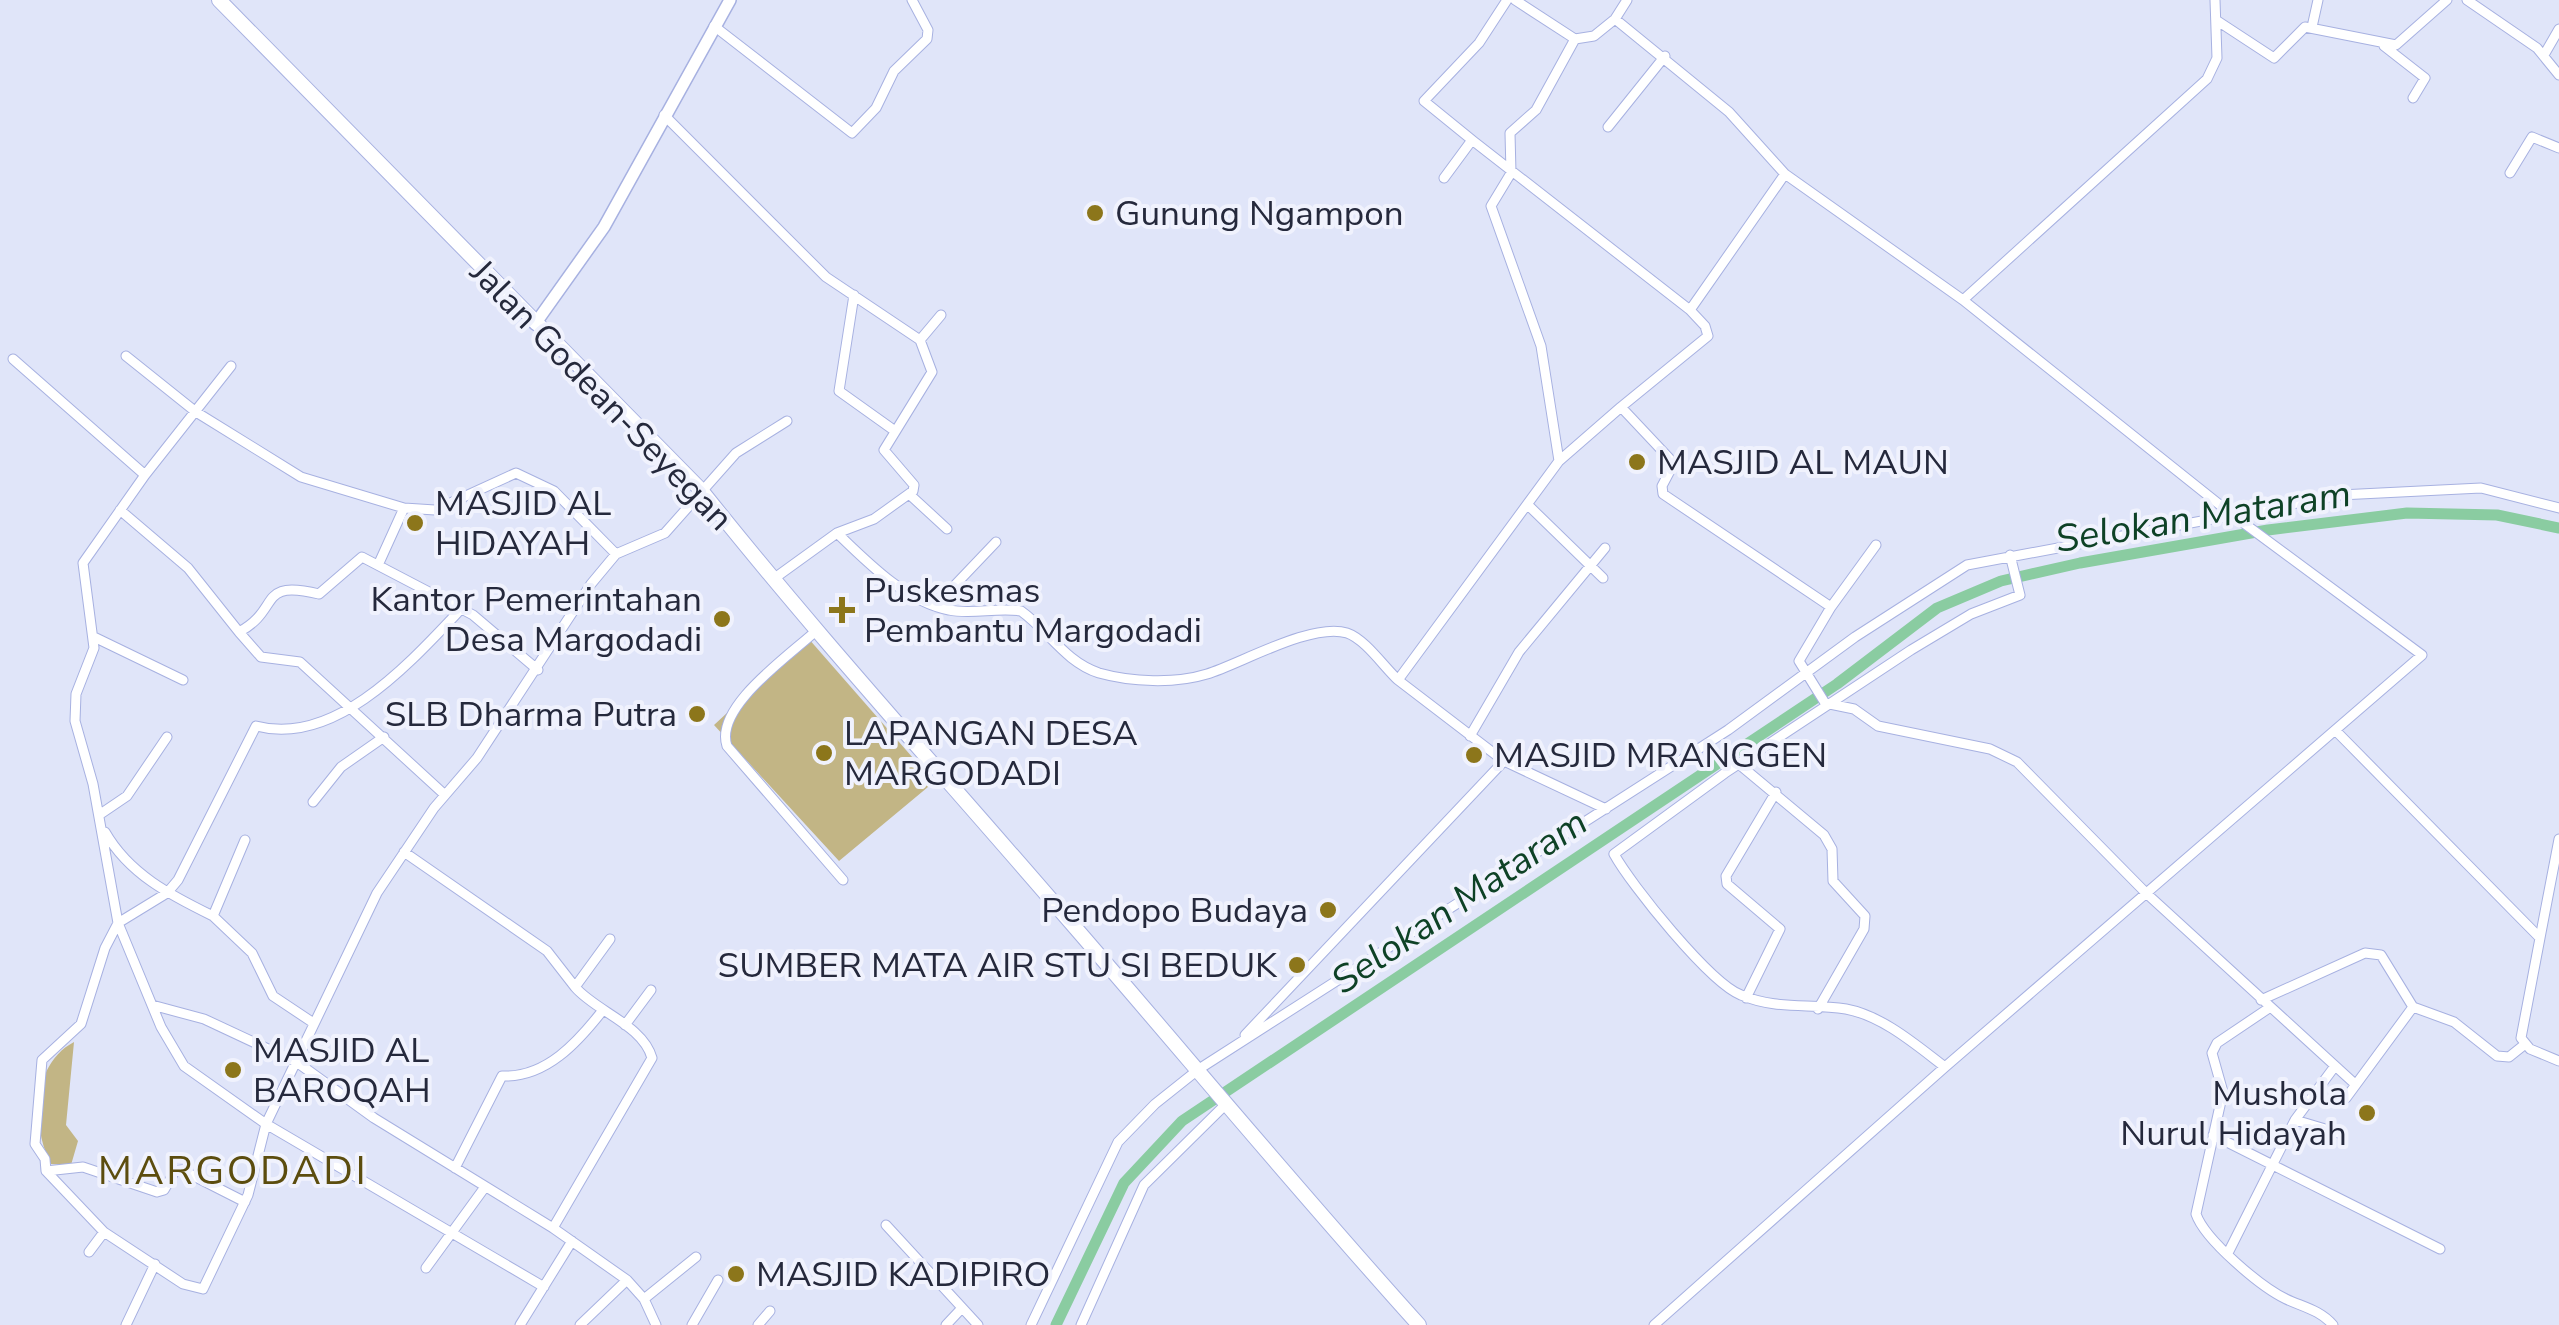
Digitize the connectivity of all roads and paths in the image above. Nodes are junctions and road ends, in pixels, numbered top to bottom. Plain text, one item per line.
1 (219, 0) edge
2 (730, 0) edge
3 (912, 0) edge
4 (1511, 0) edge
5 (1627, 0) edge
6 (2214, 0) edge
7 (2318, 0) edge
8 (2447, 0) edge
9 (2467, 0) edge
10 (1616, 19) junction
11 (2216, 20) junction
12 (714, 26) junction
13 (2312, 27) junction
14 (2559, 29) edge
15 (1575, 39) junction
16 (2384, 46) junction
17 (2544, 55) junction
18 (1664, 56) junction
19 (2559, 74) edge
20 (2413, 98) dead end
21 (664, 114) junction
22 (1608, 127) dead end
23 (1472, 140) junction
24 (2559, 148) edge
25 (1511, 173) junction
26 (2510, 173) dead end
27 (1784, 174) junction
28 (1444, 178) dead end
29 (854, 296) junction
30 (1963, 300) junction
31 (1690, 310) junction
32 (942, 315) dead end
33 (534, 324) junction
34 (920, 340) junction
35 (126, 356) dead end
36 (13, 359) dead end
37 (231, 366) dead end
38 (1621, 407) junction
39 (196, 412) junction
40 (788, 421) dead end
41 (894, 431) junction
42 (1559, 461) junction
43 (145, 475) junction
44 (701, 490) junction
45 (909, 494) junction
46 (1529, 506) junction
47 (404, 508) junction
48 (2559, 508) edge
49 (120, 510) junction
50 (2230, 513) junction
51 (947, 529) dead end
52 (837, 534) junction
53 (996, 542) dead end
54 (1876, 545) dead end
55 (1605, 548) dead end
56 (616, 554) junction
57 (2010, 555) junction
58 (1592, 561) junction
59 (379, 563) junction
60 (1602, 578) dead end
61 (772, 580) junction
62 (935, 606) junction
63 (1830, 607) junction
64 (460, 609) junction
65 (817, 630) junction
66 (239, 632) junction
67 (94, 637) junction
68 (538, 670) junction
69 (1804, 672) junction
70 (183, 680) dead end
71 (1398, 680) junction
72 (1827, 704) junction
73 (354, 708) junction
74 (2336, 730) junction
75 (1470, 736) junction
76 (168, 737) dead end
77 (384, 737) junction
78 (1504, 761) junction
79 (1740, 765) junction
80 (1776, 792) junction
81 (445, 795) junction
82 (313, 802) dead end
83 (1606, 809) junction
84 (100, 820) junction
85 (246, 840) dead end
86 (2559, 840) edge
87 (404, 852) junction
88 (842, 880) dead end
89 (2146, 892) junction
90 (167, 893) junction
91 (213, 916) junction
92 (118, 923) junction
93 (2540, 938) junction
94 (610, 939) dead end
95 (574, 986) junction
96 (650, 990) dead end
97 (1746, 998) junction
98 (2265, 1004) junction
99 (152, 1005) junction
100 (1818, 1009) junction
101 (604, 1010) junction
102 (2410, 1011) junction
103 (312, 1022) junction
104 (625, 1025) junction
105 (2524, 1044) junction
106 (1234, 1047) junction
107 (2559, 1061) edge
108 (298, 1063) junction
109 (1944, 1066) junction
110 (2335, 1066) junction
111 (1202, 1074) junction
112 (2355, 1084) junction
113 (2346, 1098) dead end
114 (1226, 1101) junction
115 (2295, 1120) junction
116 (266, 1124) junction
117 (2342, 1134) dead end
118 (2213, 1135) junction
119 (2272, 1165) junction
120 (455, 1168) junction
121 (46, 1172) junction
122 (485, 1187) junction
123 (246, 1199) junction
124 (886, 1226) dead end
125 (553, 1228) junction
126 (104, 1232) junction
127 (452, 1233) junction
128 (572, 1241) junction
129 (2440, 1249) dead end
130 (89, 1252) dead end
131 (2228, 1253) junction
132 (696, 1258) dead end
133 (154, 1264) junction
134 (426, 1268) dead end
135 (627, 1280) junction
136 (718, 1280) dead end
137 (544, 1287) junction
138 (644, 1299) junction
139 (962, 1308) junction
140 (770, 1312) dead end
141 (126, 1325) edge
142 (520, 1325) edge
143 (580, 1325) edge
144 (656, 1325) edge
145 (692, 1325) edge
146 (758, 1325) edge
147 (946, 1325) edge
148 (978, 1325) edge
149 (1031, 1325) edge
150 (1082, 1325) edge
151 (1418, 1325) edge
152 (1654, 1325) edge
153 (2333, 1325) edge

1 - 33 main road, Jalan Godean-Seyegan
2 - 12 street
3 - 12 street
4 - 15 street
4 - 23 street
5 - 10 street
6 - 11 street
7 - 13 street
8 - 16 street
9 - 17 street
10 - 15 street
10 - 18 street
11 - 13 street
11 - 30 street
12 - 21 street
13 - 16 street
14 - 17 street
15 - 25 street
16 - 20 street
17 - 19 street
18 - 22 street
18 - 27 street
21 - 29 street
21 - 33 street
23 - 25 street
23 - 28 street
24 - 26 street
25 - 31 street
25 - 42 street
27 - 30 street
27 - 31 street
29 - 34 street
29 - 41 street
30 - 50 street
31 - 38 street
32 - 34 street
33 - 44 main road, Jalan Godean-Seyegan
34 - 41 street
35 - 39 street
36 - 43 street
37 - 39 street
38 - 42 street
38 - 63 street
39 - 43 street
39 - 47 street
40 - 44 street
41 - 45 street
42 - 46 street
43 - 49 street
44 - 56 street
44 - 61 main road, Jalan Godean-Seyegan
45 - 51 street
45 - 52 street
46 - 58 street
46 - 71 street
47 - 56 street
47 - 59 street
48 - 50 street
49 - 66 street
49 - 67 street
50 - 57 street
50 - 74 street
52 - 61 street
52 - 62 street
53 - 62 street
54 - 63 street
55 - 58 street
56 - 68 street
57 - 69 street
57 - 72 street
58 - 60 street
58 - 75 street
59 - 64 street
59 - 66 street
61 - 65 main road, Jalan Godean-Seyegan
62 - 71 street
63 - 69 street
64 - 68 street
64 - 73 street
65 - 88 street
65 - 111 main road, Jalan Godean-Seyegan
66 - 73 street
67 - 70 street
67 - 84 street
68 - 81 street
69 - 72 street
69 - 83 street
71 - 75 street
72 - 79 street
72 - 89 street
73 - 77 street
73 - 90 street
74 - 89 street
74 - 93 street
75 - 78 street
76 - 84 street
77 - 81 street
77 - 82 street
78 - 83 street
78 - 106 street
79 - 80 street
79 - 97 street
80 - 97 street
80 - 100 street
81 - 87 street
83 - 106 street
84 - 90 street
84 - 92 street
85 - 91 street
86 - 93 street
87 - 95 street
87 - 103 street
89 - 98 street
89 - 109 street
90 - 91 street
90 - 92 street
91 - 103 street
92 - 99 street
92 - 121 street
93 - 105 street
94 - 95 street
95 - 101 street
96 - 104 street
97 - 100 street
98 - 102 street
98 - 110 street
98 - 118 street
99 - 108 street
99 - 116 street
100 - 109 street
101 - 104 street
101 - 120 street
102 - 105 street
102 - 112 street
103 - 108 street
104 - 125 street
105 - 107 street
106 - 111 street
108 - 116 street
108 - 120 street
109 - 152 street
110 - 112 street
110 - 115 street
111 - 114 main road, Jalan Godean-Seyegan
111 - 149 street
112 - 113 street
114 - 150 street
114 - 151 main road, Jalan Godean-Seyegan
115 - 117 street
115 - 119 street
116 - 123 street
116 - 127 street
118 - 119 street
118 - 131 street
119 - 129 street
119 - 131 street
120 - 122 street
121 - 123 street
121 - 126 street
122 - 125 street
122 - 127 street
123 - 133 street
124 - 139 street
125 - 128 street
126 - 130 street
126 - 133 street
127 - 134 street
127 - 137 street
128 - 135 street
128 - 137 street
131 - 153 street
132 - 138 street
133 - 141 street
135 - 138 street
135 - 143 street
136 - 145 street
137 - 142 street
138 - 144 street
139 - 147 street
139 - 148 street
140 - 146 street

